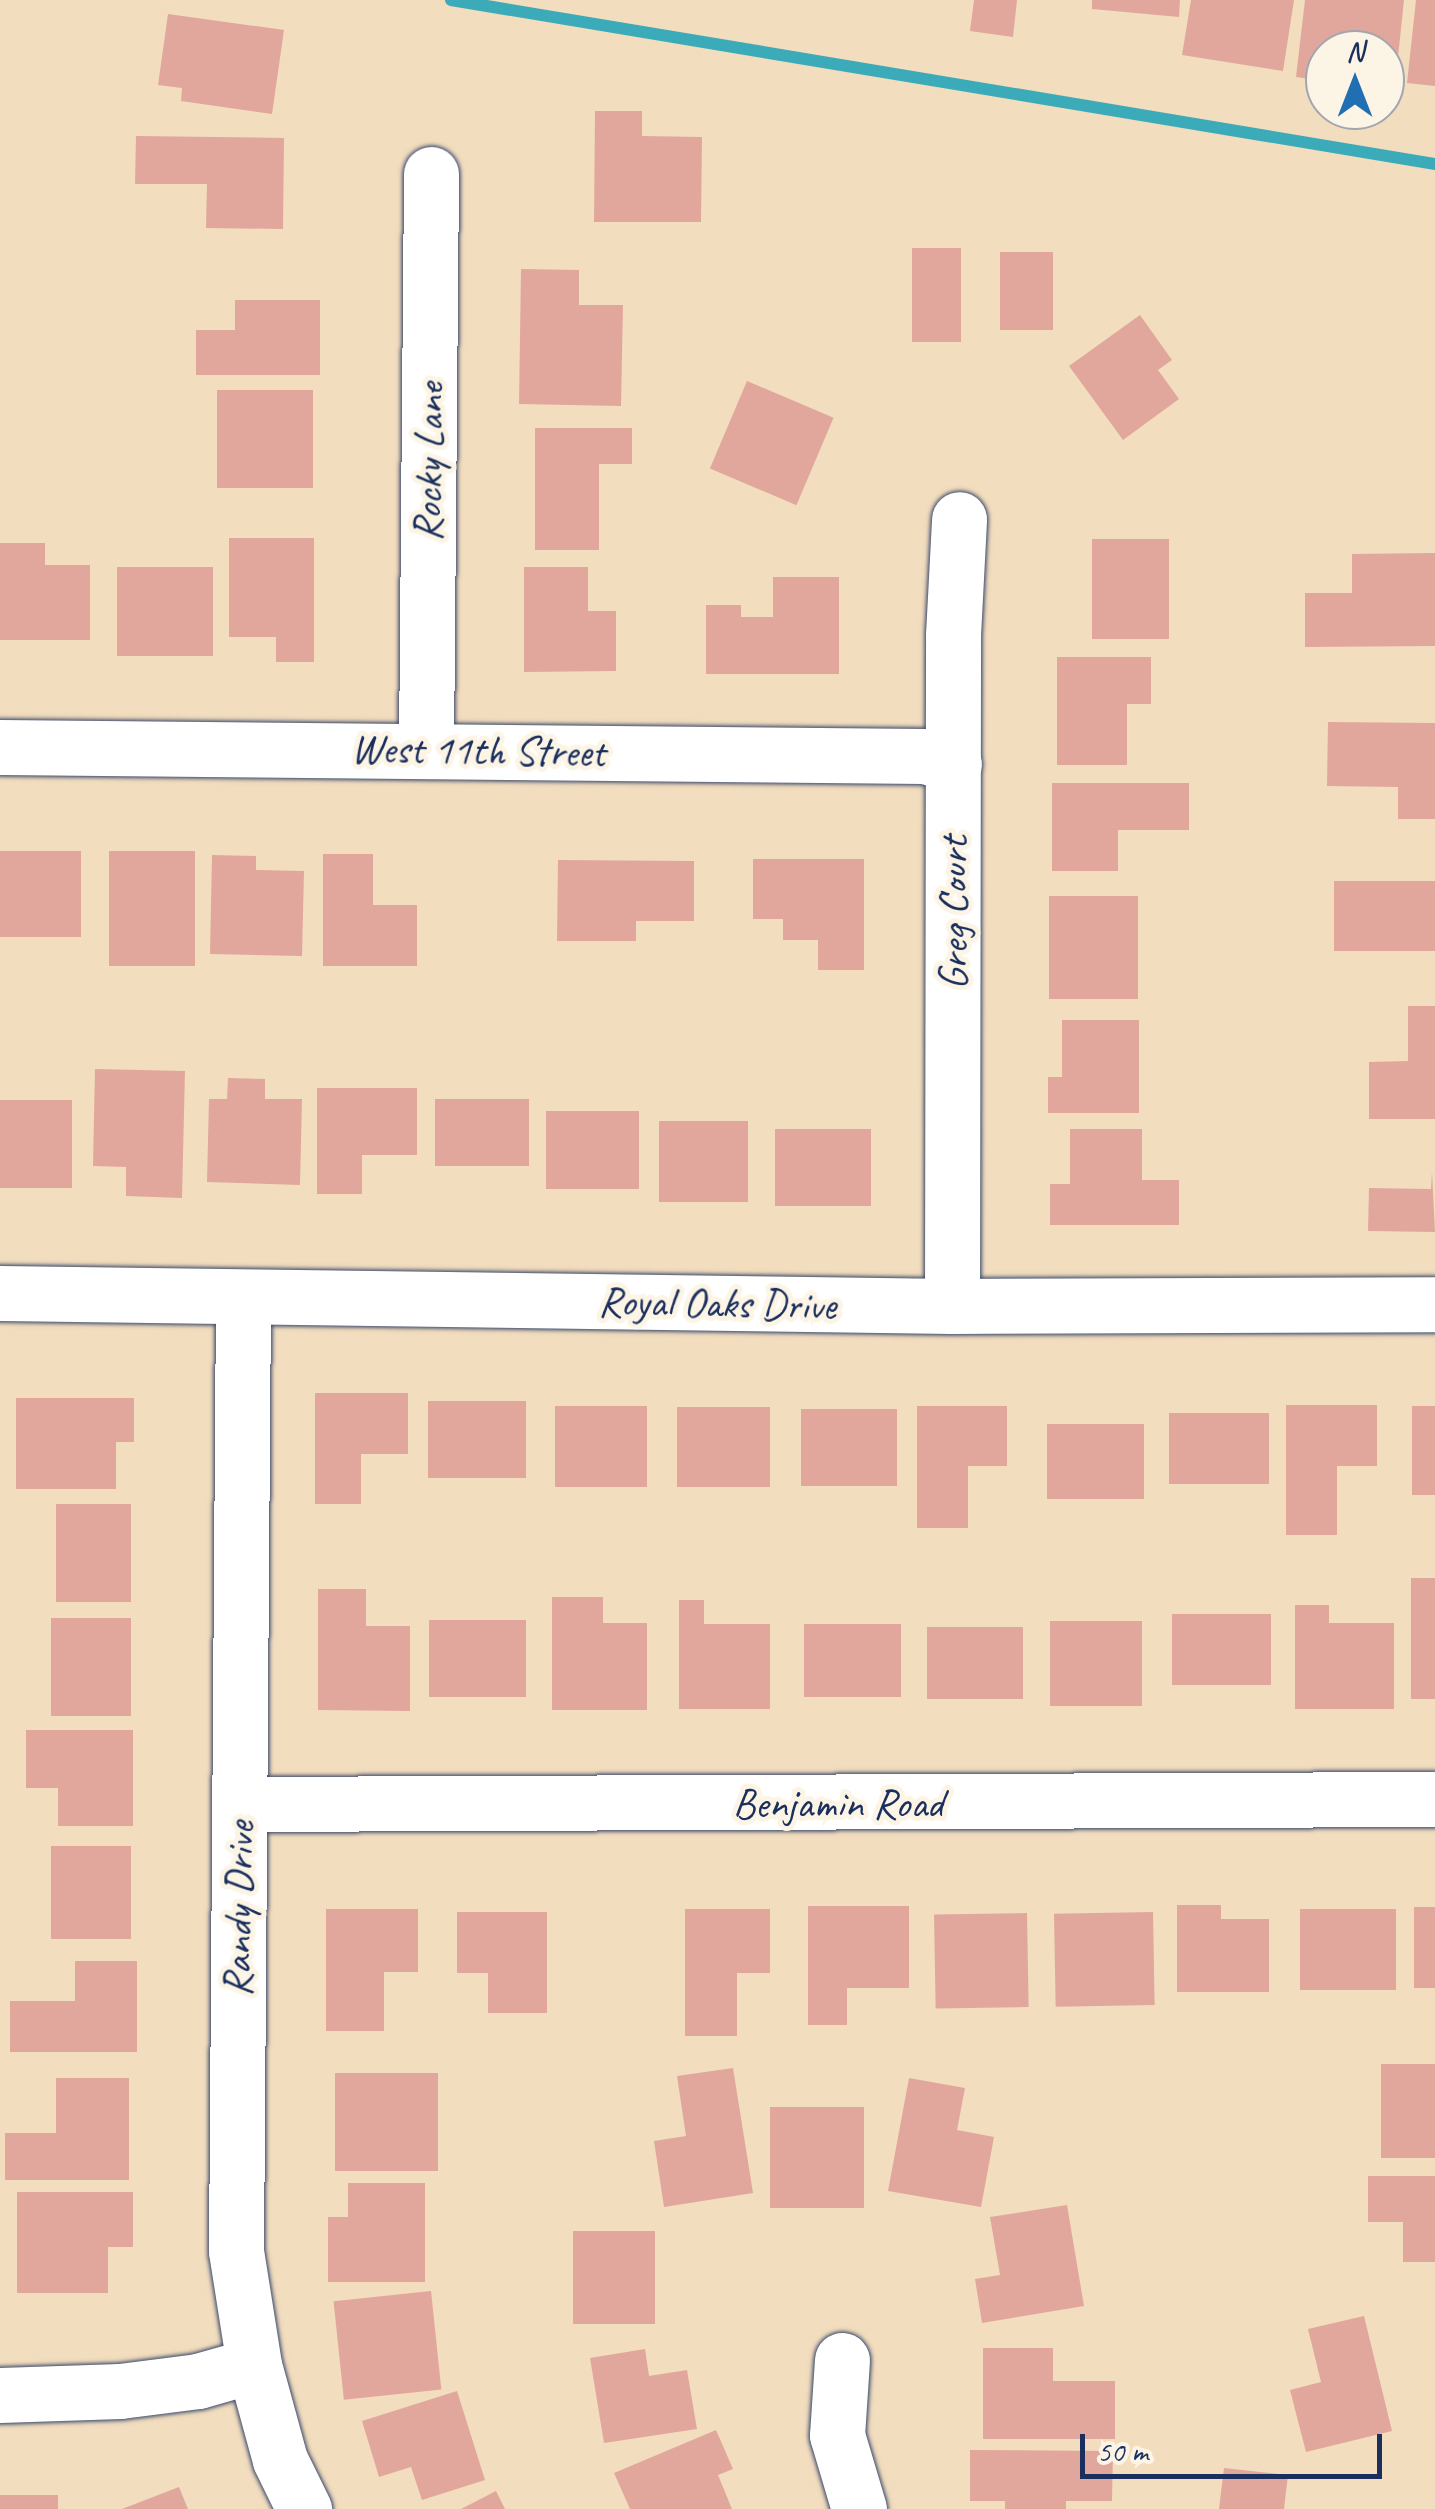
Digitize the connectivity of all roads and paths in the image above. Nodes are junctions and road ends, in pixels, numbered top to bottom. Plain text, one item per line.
1 (431, 174) dead end
2 (959, 519) dead end
3 (0, 747) edge
4 (426, 750) junction
5 (954, 764) junction
6 (0, 1293) edge
7 (243, 1298) junction
8 (1435, 1304) edge
9 (952, 1306) junction
10 (1435, 1799) edge
11 (240, 1804) junction
12 (842, 2360) dead end
13 (254, 2365) junction
14 (0, 2395) edge
15 (304, 2509) edge
16 (859, 2509) edge

1 - 4 street, Rocky Lane
2 - 5 street, Greg Court
3 - 4 street, West 11th Street
4 - 5 street, West 11th Street
5 - 9 street, Greg Court
6 - 7 street, Royal Oaks Drive
7 - 9 street, Royal Oaks Drive
7 - 11 street, Randy Drive
8 - 9 street, Royal Oaks Drive
10 - 11 street, Benjamin Road
11 - 13 street, Randy Drive
12 - 16 street
13 - 14 street
13 - 15 street, Randy Drive

